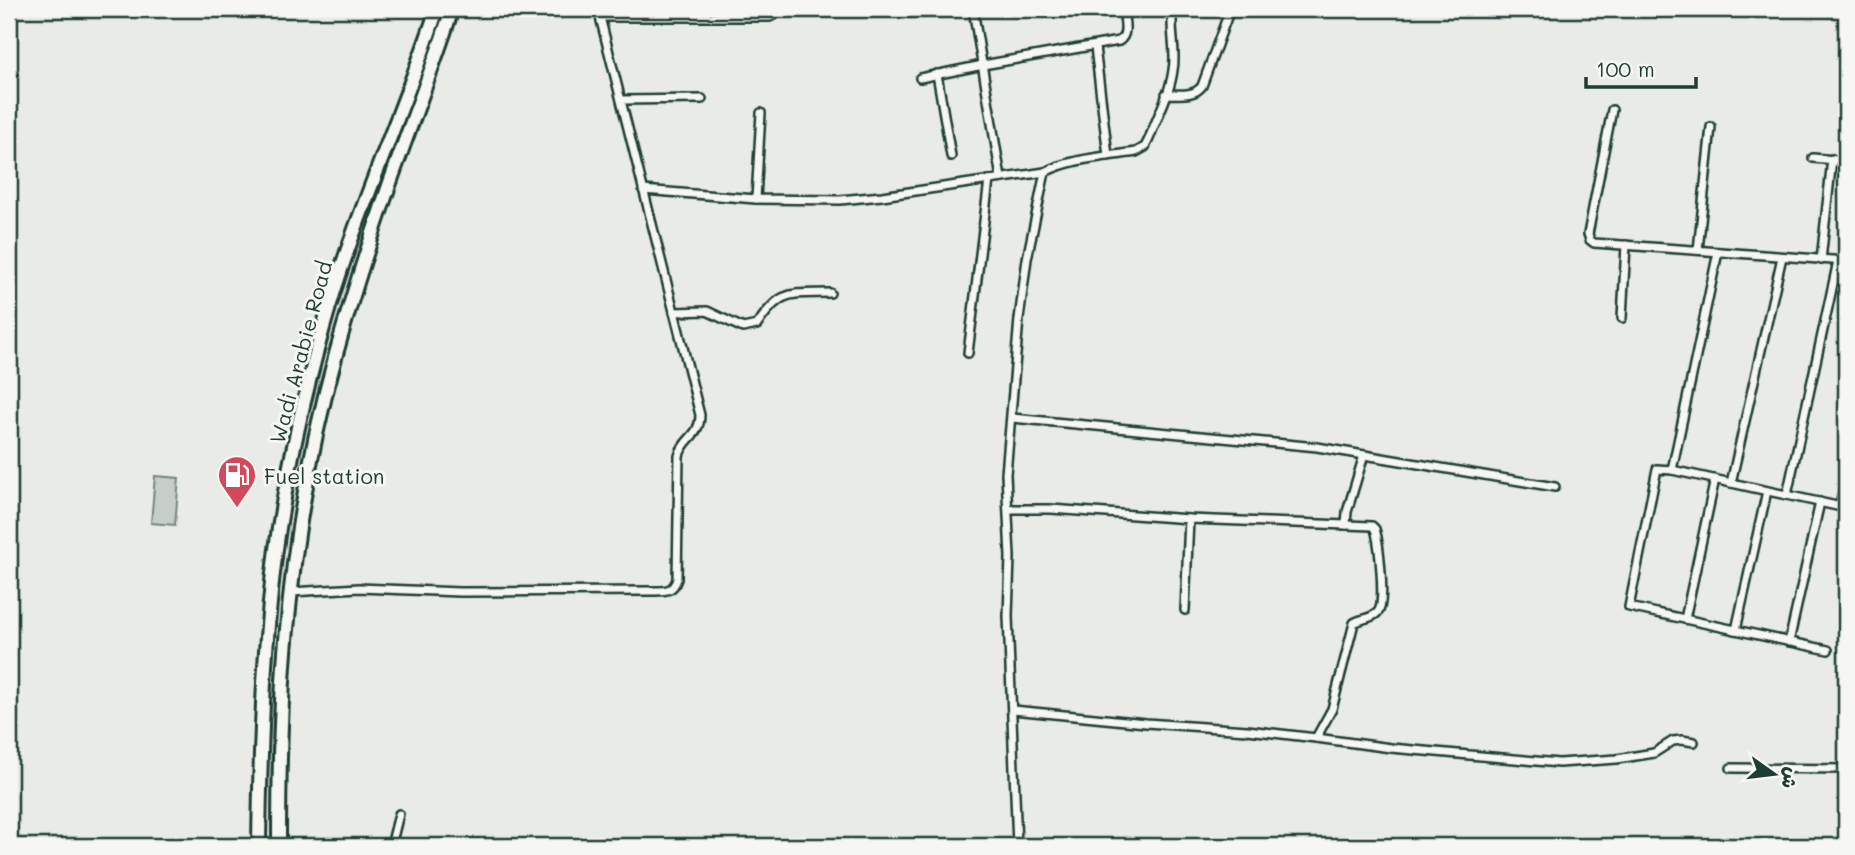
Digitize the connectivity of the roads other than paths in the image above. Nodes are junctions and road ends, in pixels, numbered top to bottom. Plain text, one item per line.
1 (437, 9) edge
2 (452, 9) edge
3 (598, 9) edge
4 (775, 9) edge
5 (931, 9) edge
6 (973, 9) edge
7 (1123, 9) edge
8 (1174, 9) edge
9 (1230, 9) edge
10 (910, 12) dead end
11 (601, 17) junction
12 (1095, 47) junction
13 (983, 65) junction
14 (937, 74) junction
15 (920, 78) dead end
16 (1166, 94) junction
17 (702, 99) dead end
18 (622, 100) junction
19 (1612, 110) dead end
20 (761, 113) dead end
21 (1711, 127) dead end
22 (951, 156) dead end
23 (1108, 156) junction
24 (1813, 158) dead end
25 (1832, 159) junction
26 (1846, 160) edge
27 (1045, 172) junction
28 (1001, 178) junction
29 (989, 180) junction
30 (643, 190) junction
31 (756, 199) junction
32 (1626, 245) junction
33 (1698, 250) junction
34 (1718, 252) junction
35 (1782, 257) junction
36 (1821, 260) junction
37 (1842, 261) edge
38 (830, 293) dead end
39 (674, 312) junction
40 (1622, 318) dead end
41 (968, 353) dead end
42 (1012, 418) junction
43 (1364, 455) junction
44 (1672, 470) junction
45 (1846, 477) edge
46 (1715, 480) junction
47 (1731, 483) junction
48 (1555, 487) dead end
49 (1767, 491) junction
50 (1787, 495) junction
51 (1820, 502) junction
52 (1843, 507) edge
53 (1007, 509) junction
54 (1189, 519) junction
55 (1346, 525) junction
56 (290, 592) junction
57 (1185, 610) dead end
58 (1685, 619) junction
59 (1736, 630) junction
60 (1789, 642) junction
61 (1828, 650) dead end
62 (1013, 710) junction
63 (1316, 738) junction
64 (1694, 742) dead end
65 (1731, 768) dead end
66 (1846, 769) edge
67 (399, 814) dead end
68 (258, 846) edge
69 (279, 846) edge
70 (391, 846) edge
71 (1017, 846) edge

1 - 68 highway, Wadi Arabie Road
2 - 56 highway, Wadi Arabie Road
3 - 11 street
4 - 11 street
5 - 10 street
6 - 13 street
7 - 12 street
8 - 16 street
9 - 16 street
11 - 18 street
12 - 13 street
12 - 23 street
13 - 14 street
13 - 28 street
14 - 15 street
14 - 22 street
16 - 23 street
17 - 18 street
18 - 30 street
19 - 32 street
20 - 31 street
21 - 33 street
23 - 27 street
24 - 25 street
25 - 26 street
25 - 36 street
27 - 28 street
27 - 42 street
28 - 29 street
29 - 31 street
29 - 41 street
30 - 31 street
30 - 39 street
32 - 33 street
32 - 40 street
33 - 34 street
34 - 35 street
34 - 44 street
35 - 36 street
35 - 47 street
36 - 37 street
37 - 50 street
38 - 39 street
39 - 56 street
42 - 43 street
42 - 53 street
43 - 48 street
43 - 55 street
44 - 46 street
44 - 58 street
45 - 52 street
46 - 47 street
46 - 58 street
47 - 49 street
49 - 50 street
49 - 59 street
50 - 51 street
51 - 52 street
51 - 60 street
53 - 54 street
53 - 62 street
54 - 55 street
54 - 57 street
55 - 63 street
56 - 69 highway, Wadi Arabie Road
58 - 59 street
59 - 60 street
60 - 61 street
62 - 63 street
62 - 71 street
63 - 64 street
65 - 66 street
67 - 70 street

